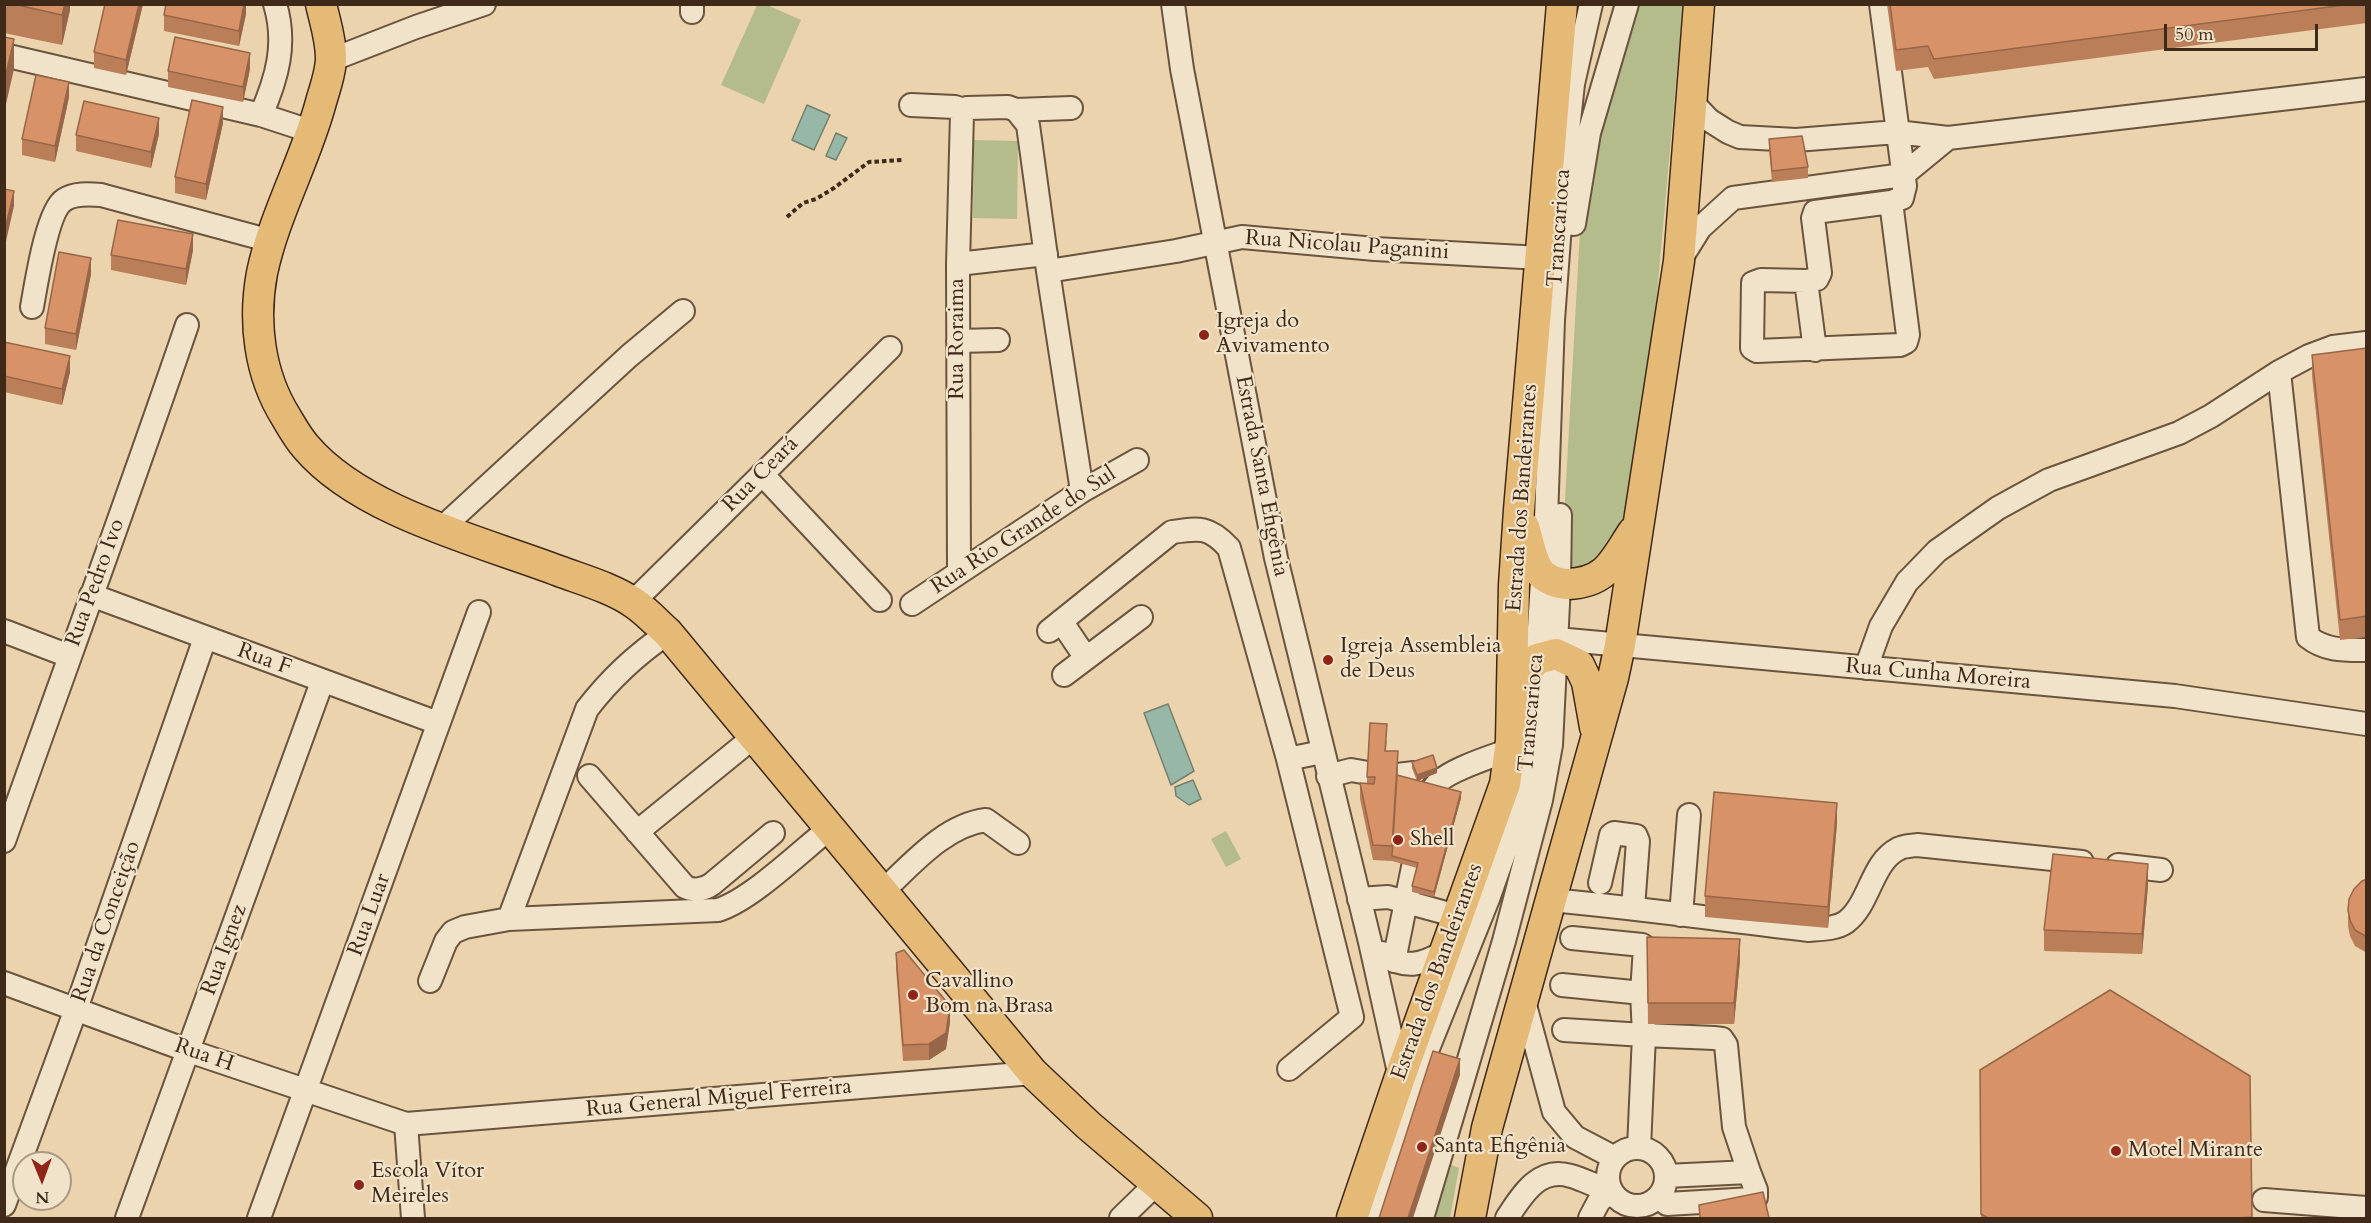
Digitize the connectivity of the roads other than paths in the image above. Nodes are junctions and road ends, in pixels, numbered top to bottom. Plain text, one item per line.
1 (275, 4) edge
2 (321, 4) edge
3 (484, 4) edge
4 (1173, 4) edge
5 (1562, 4) edge
6 (1591, 4) edge
7 (1627, 4) edge
8 (1699, 4) edge
9 (1881, 4) edge
10 (460, 8) edge
11 (4, 55) edge
12 (331, 60) junction
13 (2367, 89) edge
14 (1690, 101) junction
15 (911, 105) dead end
16 (1071, 108) dead end
17 (965, 109) junction
18 (1017, 110) junction
19 (261, 115) junction
20 (313, 132) junction
21 (1897, 132) junction
22 (1948, 138) junction
23 (1903, 175) junction
24 (1891, 202) junction
25 (271, 241) junction
26 (1216, 242) junction
27 (1541, 258) junction
28 (1679, 261) junction
29 (1047, 262) junction
30 (958, 264) junction
31 (1806, 281) junction
32 (32, 307) dead end
33 (683, 311) dead end
34 (187, 325) dead end
35 (998, 340) dead end
36 (958, 341) junction
37 (2367, 343) edge
38 (890, 348) dead end
39 (1815, 350) junction
40 (2279, 372) junction
41 (1137, 460) dead end
42 (762, 474) junction
43 (1082, 491) junction
44 (1519, 510) junction
45 (1637, 526) junction
46 (442, 528) junction
47 (959, 572) junction
48 (1550, 579) junction
49 (91, 596) junction
50 (880, 600) dead end
51 (633, 602) junction
52 (912, 604) dead end
53 (479, 612) dead end
54 (1141, 617) dead end
55 (4, 631) edge
56 (668, 633) junction
57 (205, 638) junction
58 (1620, 645) junction
59 (2367, 650) edge
60 (69, 656) junction
61 (1535, 657) junction
62 (1086, 658) junction
63 (1866, 668) junction
64 (1064, 675) dead end
65 (322, 682) junction
66 (438, 723) junction
67 (2367, 724) edge
68 (755, 736) junction
69 (1596, 736) junction
70 (1322, 752) junction
71 (1497, 754) junction
72 (1288, 759) junction
73 (1415, 772) edge
74 (1368, 773) edge
75 (589, 776) dead end
76 (1328, 776) junction
77 (1433, 790) edge
78 (1689, 815) dead end
79 (830, 828) junction
80 (637, 832) junction
81 (773, 833) dead end
82 (4, 841) edge
83 (1018, 843) dead end
84 (1413, 867) edge
85 (2161, 870) dead end
86 (1600, 883) dead end
87 (883, 891) junction
88 (1359, 899) junction
89 (1551, 900) junction
90 (1406, 901) junction
91 (1633, 908) junction
92 (1681, 915) junction
93 (1457, 916) junction
94 (509, 920) junction
95 (1572, 938) dead end
96 (1370, 942) junction
97 (1444, 952) junction
98 (1394, 961) junction
99 (430, 981) dead end
100 (4, 983) edge
101 (1562, 985) dead end
102 (1642, 993) junction
103 (1523, 998) junction
104 (76, 1009) junction
105 (1564, 1030) dead end
106 (1644, 1035) junction
107 (189, 1050) junction
108 (1289, 1069) dead end
109 (1033, 1073) junction
110 (1400, 1077) junction
111 (307, 1091) junction
112 (406, 1124) junction
113 (1626, 1152) junction
114 (1156, 1184) junction
115 (1667, 1198) edge
116 (2264, 1200) dead end
117 (1600, 1203) edge
118 (4, 1205) edge
119 (2367, 1208) edge
120 (1355, 1215) edge
121 (127, 1218) edge
122 (259, 1218) edge
123 (413, 1218) edge
124 (1121, 1218) edge
125 (1197, 1218) edge
126 (1422, 1218) edge
127 (1470, 1218) edge
128 (1507, 1218) edge

1 - 19 street
2 - 12 main road
3 - 10 street
4 - 26 street, Estrada Santa Efigênia
5 - 27 main road, Estrada dos Bandeirantes
6 - 48 street, Transcarioca
7 - 48 street, Transcarioca
8 - 14 main road
9 - 21 street
10 - 12 street
11 - 19 street
12 - 20 main road
13 - 22 street
14 - 21 street
14 - 28 main road
15 - 17 street
16 - 18 street
17 - 18 street
17 - 30 street, Rua Roraima
18 - 29 street
19 - 20 street
20 - 25 main road
21 - 22 street
21 - 23 street
22 - 23 street
23 - 24 street
23 - 28 street
24 - 31 street
24 - 39 street
25 - 32 street
25 - 46 main road
26 - 27 street, Rua Nicolau Paganini
26 - 29 street, Rua Nicolau Paganini
26 - 70 street, Estrada Santa Efigênia
27 - 44 main road, Estrada dos Bandeirantes
28 - 45 main road
29 - 30 street, Rua Nicolau Paganini
29 - 43 street
30 - 36 street, Rua Roraima
31 - 39 street
31 - 39 street
33 - 46 street
34 - 49 street, Rua Pedro Ivo
35 - 36 street
36 - 47 street, Rua Roraima
37 - 40 street
38 - 42 street, Rua Ceará
40 - 59 street
40 - 63 street
41 - 43 street, Rua Rio Grande do Sul
42 - 50 street
42 - 51 street, Rua Ceará
43 - 47 street, Rua Rio Grande do Sul
44 - 48 main road
44 - 61 main road, Estrada dos Bandeirantes
45 - 48 main road
45 - 58 main road
46 - 51 main road
47 - 52 street, Rua Rio Grande do Sul
48 - 61 street, Transcarioca
49 - 57 street, Rua F
49 - 60 street, Rua Pedro Ivo
51 - 56 main road
53 - 66 street, Rua Luar
54 - 62 street
55 - 60 street
56 - 68 main road
56 - 94 street
57 - 65 street, Rua F
57 - 104 street, Rua da Conceição
58 - 61 street, Rua Cunha Moreira
58 - 63 street, Rua Cunha Moreira
58 - 69 main road
60 - 82 street, Rua Pedro Ivo
61 - 69 main road
61 - 71 main road, Estrada dos Bandeirantes
61 - 120 street, Transcarioca
61 - 126 street, Transcarioca
62 - 64 street
62 - 72 street
63 - 67 street, Rua Cunha Moreira
65 - 66 street, Rua F
65 - 107 street, Rua Ignez
66 - 111 street, Rua Luar
68 - 79 main road
68 - 80 street
69 - 89 main road
70 - 72 street
70 - 76 street, Estrada Santa Efigênia
71 - 73 street
71 - 77 street
71 - 93 main road, Estrada dos Bandeirantes
72 - 108 street
74 - 76 street
75 - 80 street
76 - 88 street, Estrada Santa Efigênia
78 - 92 street
79 - 87 main road
79 - 94 street
80 - 81 street
83 - 87 street
84 - 90 street
85 - 92 street
86 - 91 street
87 - 109 main road
88 - 90 street
88 - 96 street, Estrada Santa Efigênia
89 - 91 street
89 - 103 main road
90 - 93 street
90 - 98 street
91 - 92 street
93 - 97 main road, Estrada dos Bandeirantes
94 - 99 street
95 - 102 street
96 - 98 street
96 - 110 street, Estrada Santa Efigênia
97 - 98 street
97 - 110 main road, Estrada dos Bandeirantes
100 - 104 street, Rua H
101 - 102 street
102 - 106 street
103 - 113 street
103 - 127 main road
104 - 107 street, Rua H
104 - 118 street, Rua da Conceição
105 - 106 street
106 - 113 street
106 - 115 street
107 - 111 street, Rua H
107 - 121 street, Rua Ignez
109 - 112 street, Rua General Miguel Ferreira
109 - 114 main road
110 - 120 main road, Estrada dos Bandeirantes
111 - 112 street, Rua H
111 - 122 street, Rua Luar
112 - 123 street
113 - 115 street
113 - 117 street
114 - 124 street
114 - 125 main road
115 - 117 street
116 - 119 street
117 - 128 street

